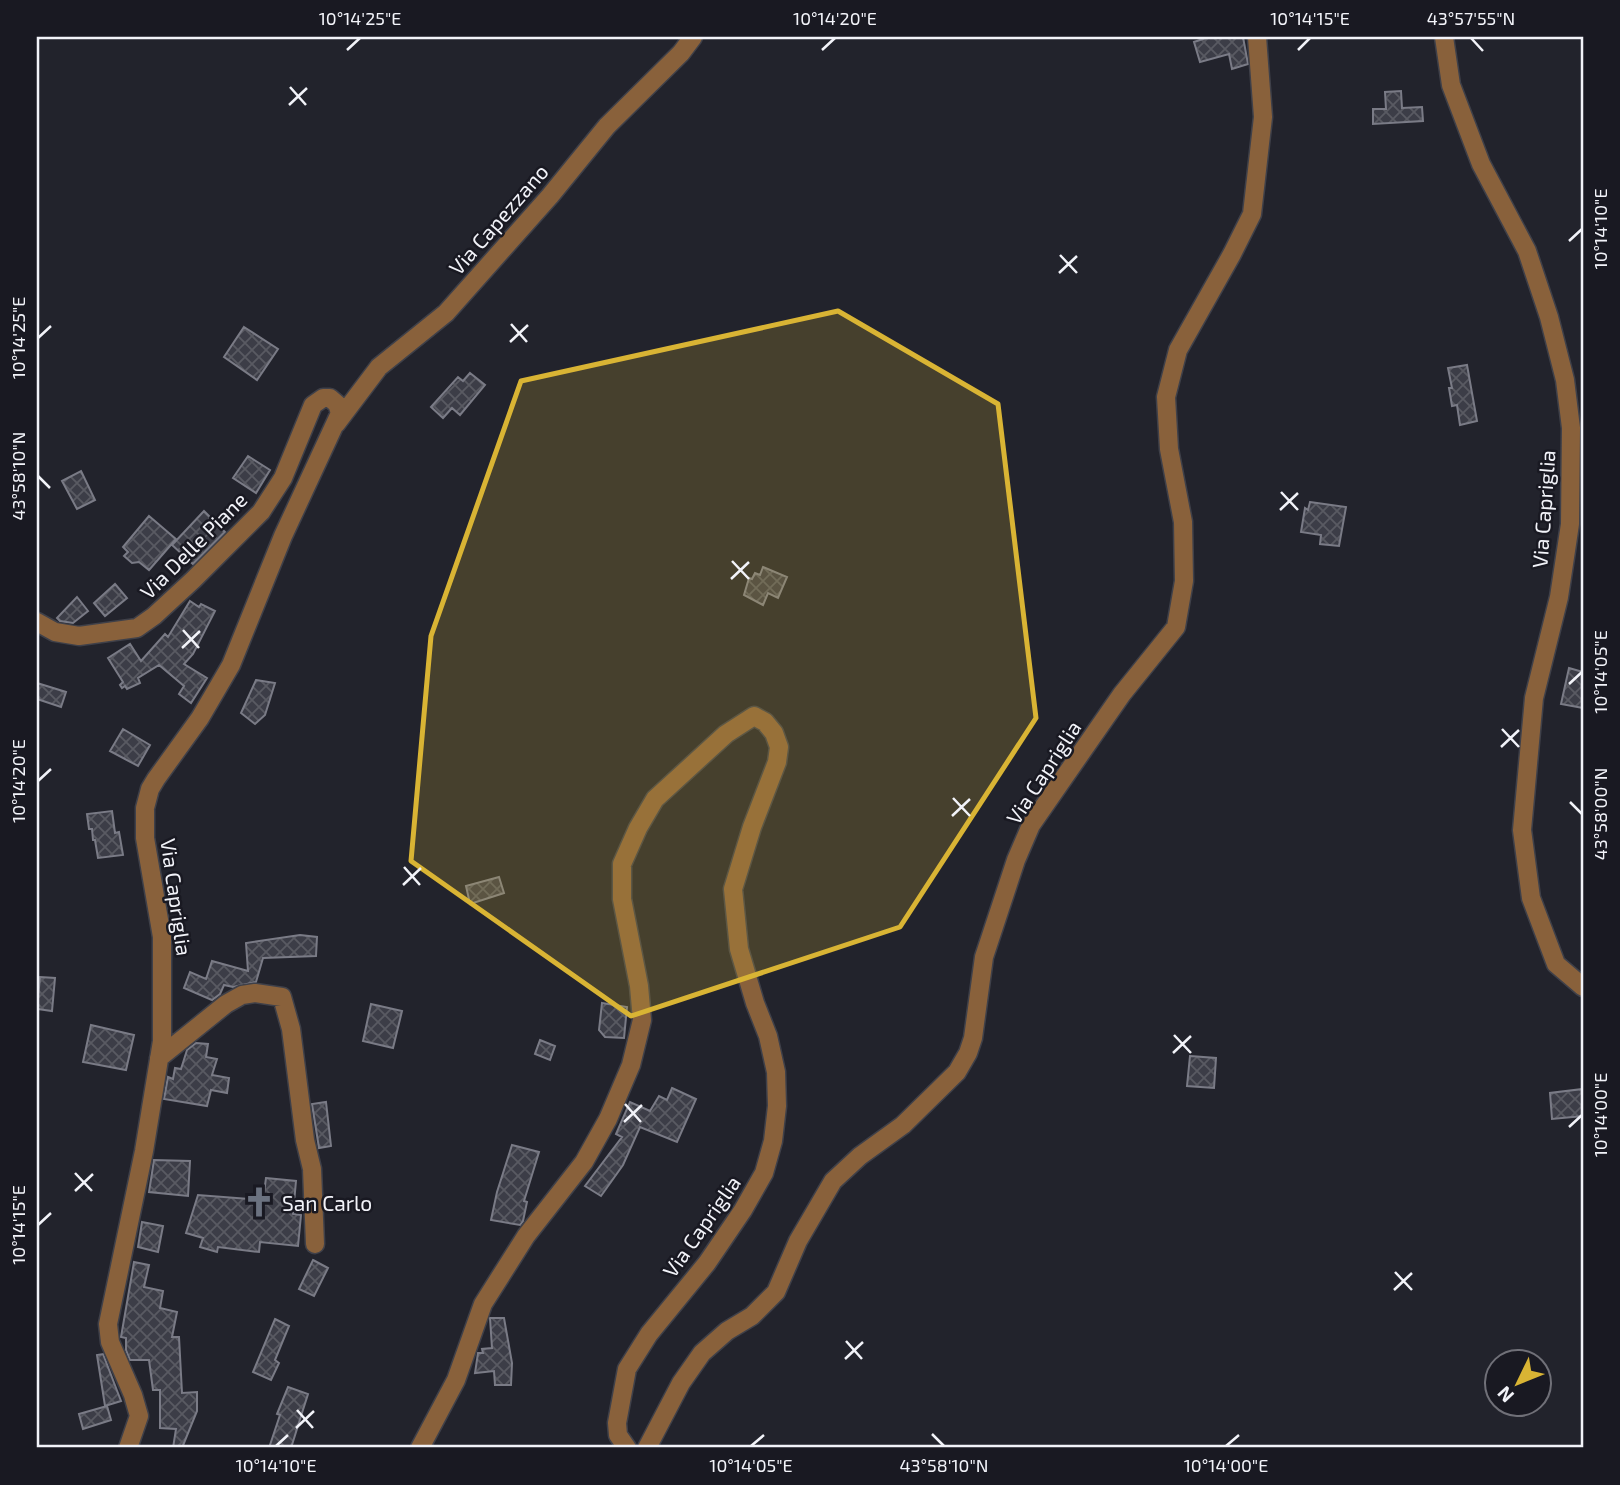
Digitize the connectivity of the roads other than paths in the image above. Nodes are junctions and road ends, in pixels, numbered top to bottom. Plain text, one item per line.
1 (693, 37) edge
2 (1257, 37) edge
3 (1444, 37) edge
4 (334, 427) junction
5 (37, 622) edge
6 (1583, 986) edge
7 (159, 1058) junction
8 (315, 1244) dead end
9 (128, 1448) edge
10 (420, 1448) edge
11 (627, 1448) edge
12 (647, 1448) edge

1 - 4 street, Via Capezzano
2 - 12 street, Via Capriglia
3 - 6 street, Via Capriglia
4 - 5 street, Via Delle Piane
4 - 7 street, Via Capriglia
7 - 8 street
7 - 9 street, Via Capriglia
10 - 11 street, Via Capriglia

